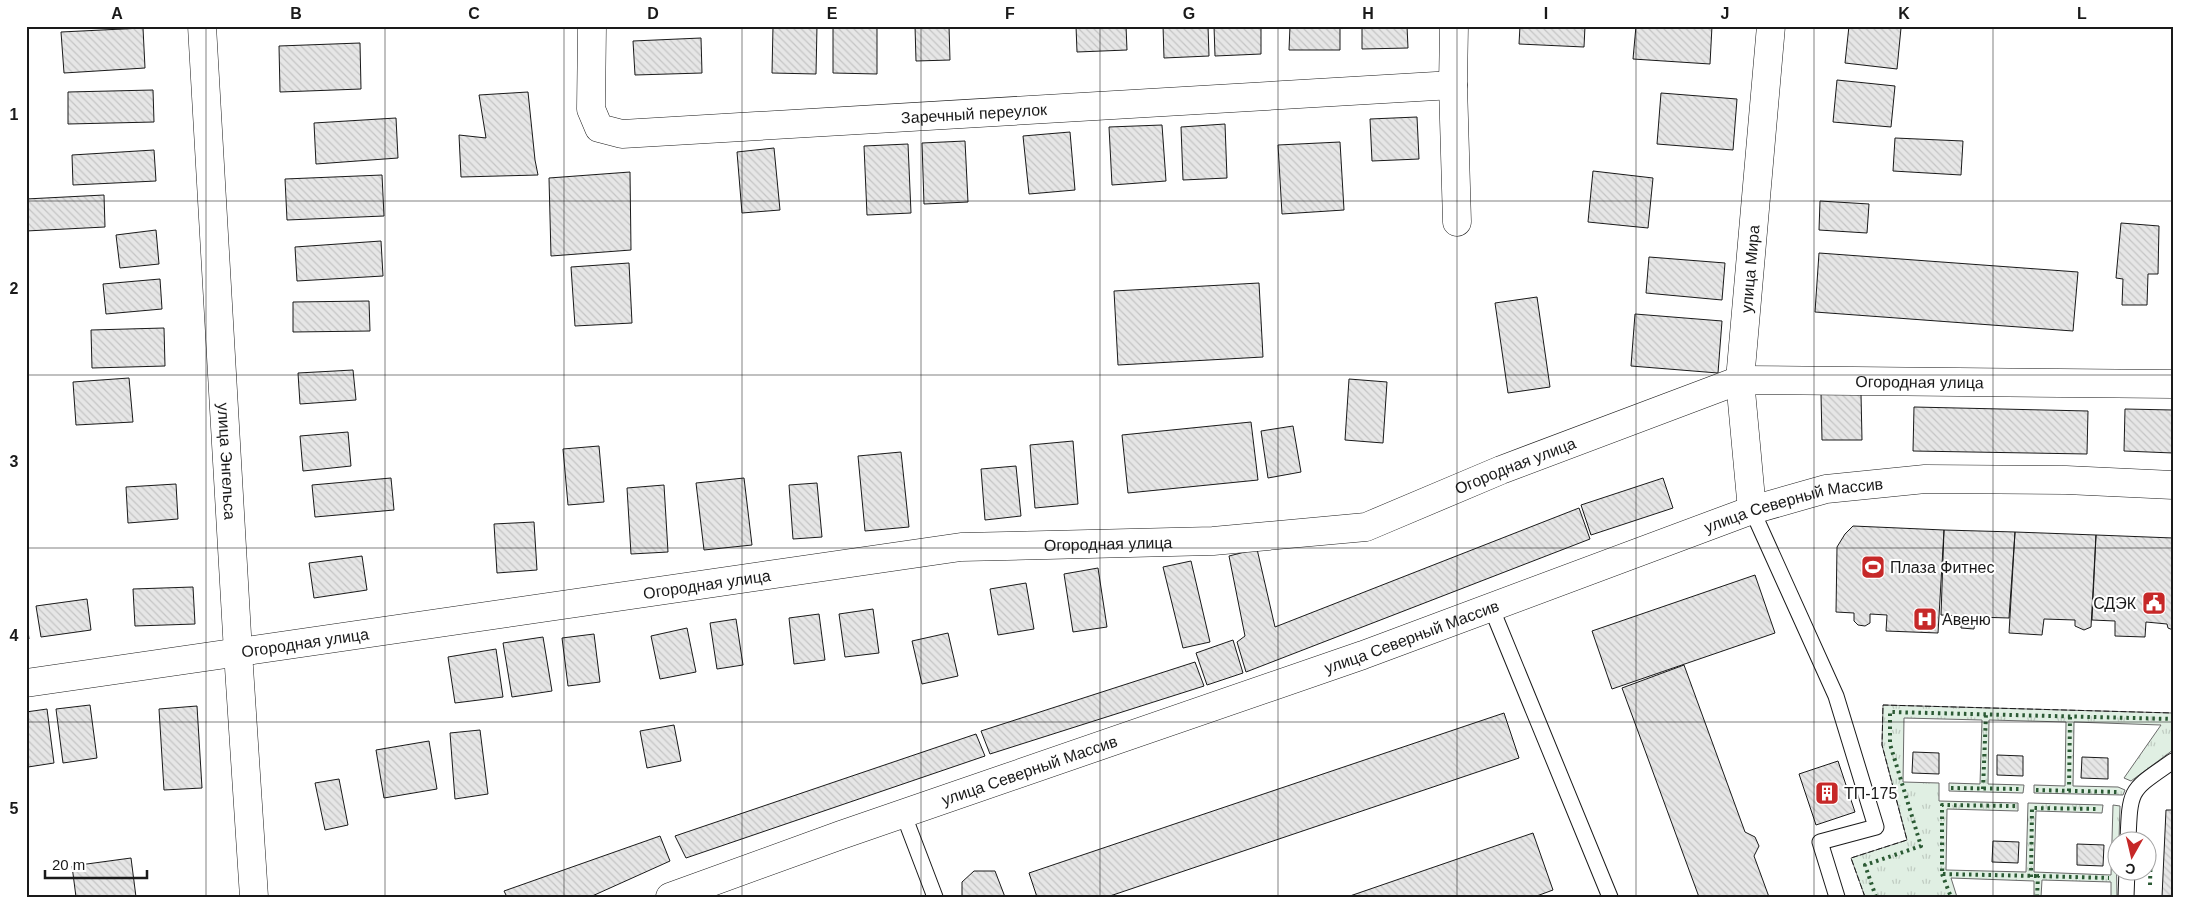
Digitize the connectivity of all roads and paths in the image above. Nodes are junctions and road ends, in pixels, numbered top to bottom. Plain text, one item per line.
1 (202, 26) edge
2 (592, 26) edge
3 (1454, 26) edge
4 (1771, 26) edge
5 (1453, 85) junction
6 (1457, 222) dead end
7 (1740, 380) junction
8 (2173, 384) edge
9 (2173, 485) edge
10 (1752, 510) junction
11 (1491, 607) junction
12 (238, 652) junction
13 (26, 683) edge
14 (2173, 761) edge
15 (903, 813) junction
16 (2128, 830) edge
17 (2127, 880) edge
18 (675, 896) edge
19 (254, 897) edge
20 (934, 897) edge
21 (1610, 897) edge
22 (1837, 897) edge
23 (2126, 897) edge

1 - 12 street, улица Энгельса
2 - 5 street, Заречный переулок
3 - 5 street
4 - 7 street, улица Мира
5 - 6 street
7 - 8 street, Огородная улица
7 - 10 street, улица Мира
7 - 12 street, Огородная улица
9 - 10 street, улица Северный Массив
10 - 11 street, улица Северный Массив
10 - 22 lane
11 - 15 street, улица Северный Массив
11 - 21 lane
12 - 13 street, Огородная улица
12 - 19 street, улица Энгельса
14 - 16 lane
15 - 18 street, улица Северный Массив
15 - 20 lane
17 - 23 lane

